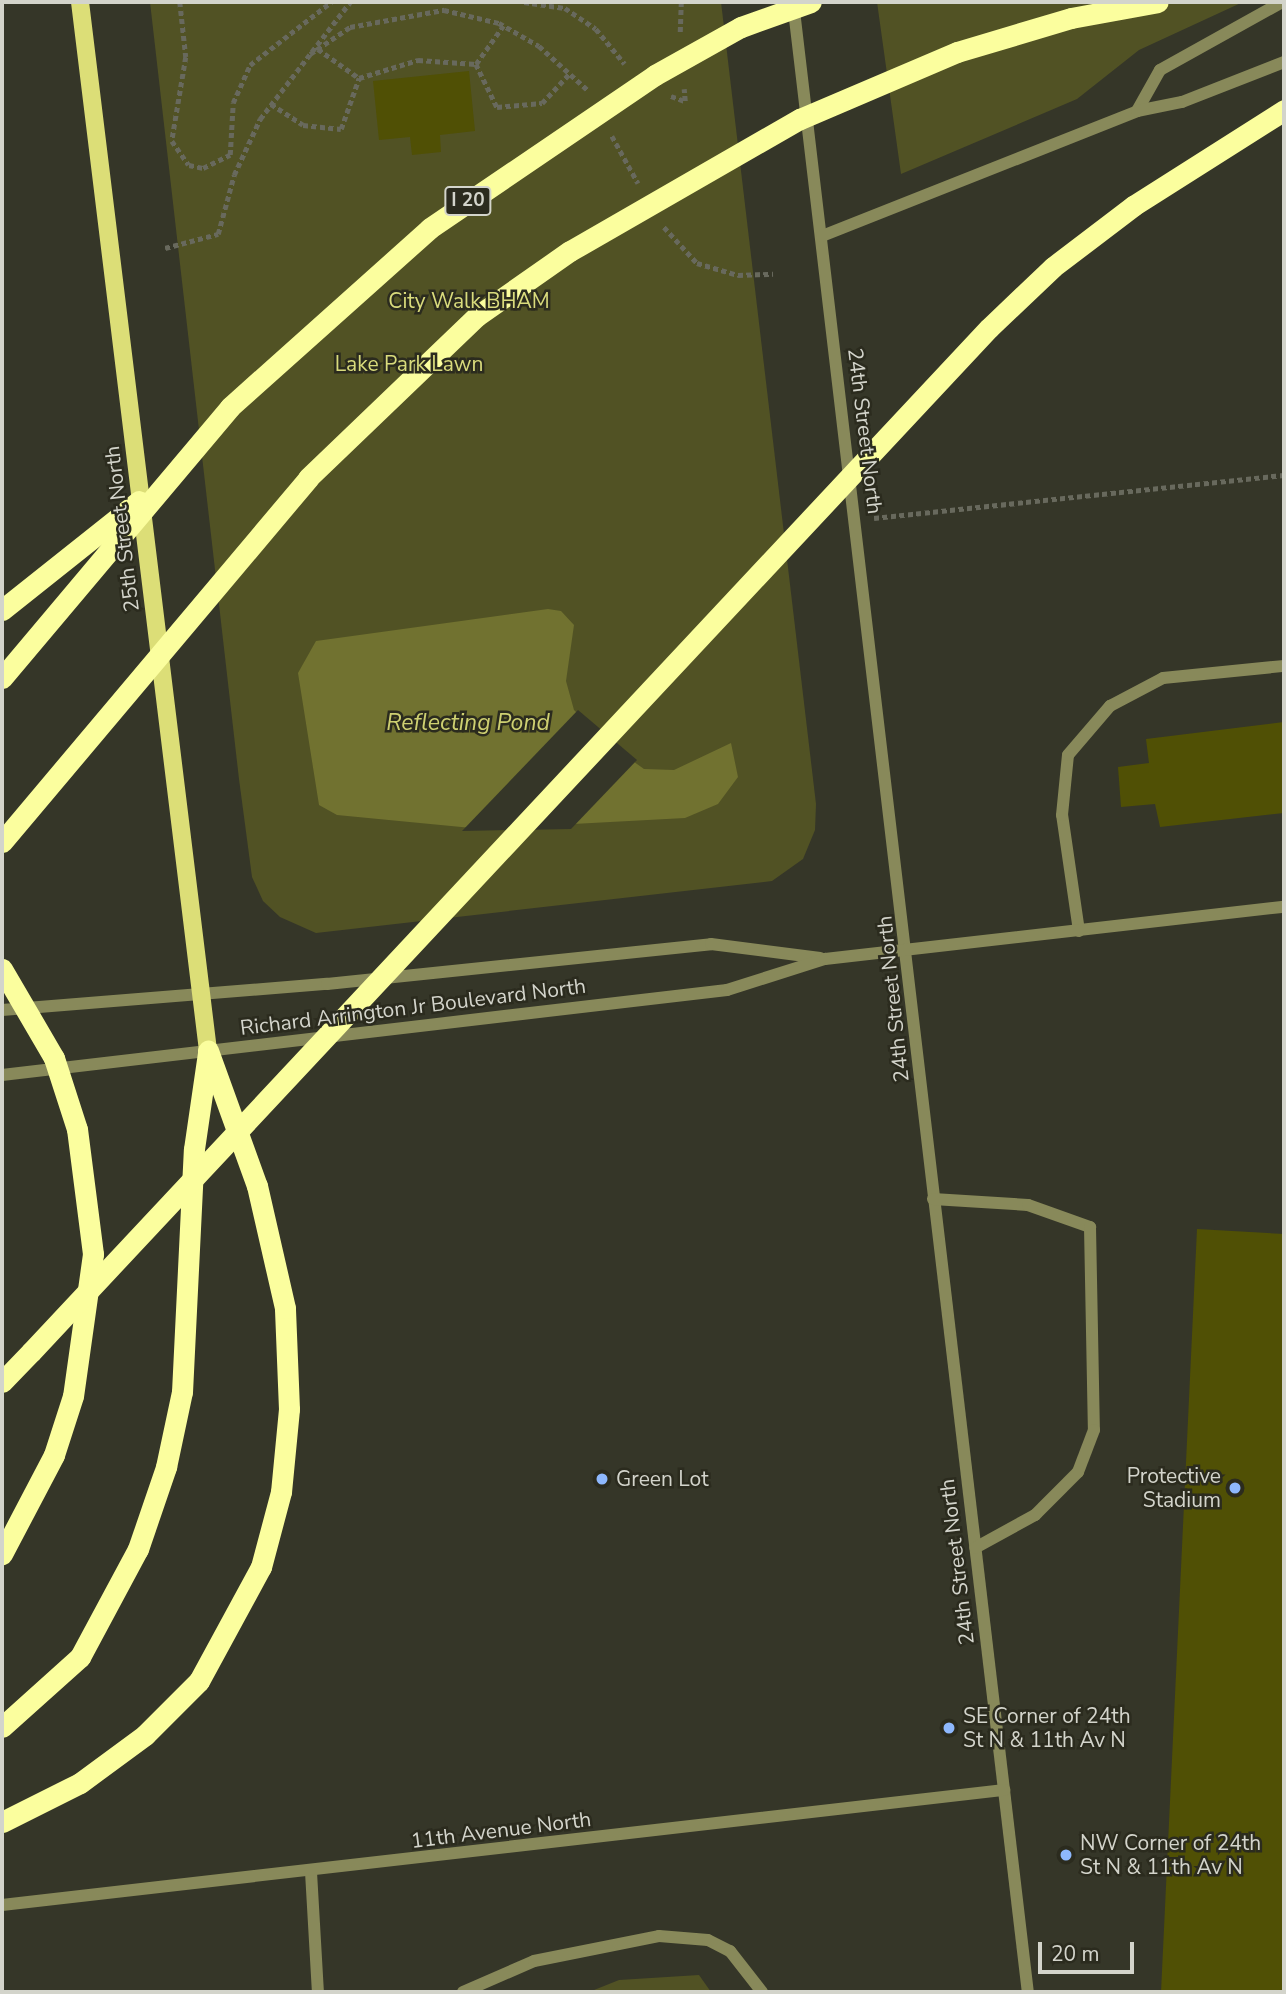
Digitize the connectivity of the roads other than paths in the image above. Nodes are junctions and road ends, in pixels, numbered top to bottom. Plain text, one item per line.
1 (80, 2) edge
2 (793, 2) edge
3 (811, 2) edge
4 (1158, 2) edge
5 (1282, 2) edge
6 (1284, 62) edge
7 (1284, 110) edge
8 (1137, 111) junction
9 (822, 236) junction
10 (176, 471) junction
11 (2, 610) edge
12 (1284, 666) edge
13 (2, 678) edge
14 (2, 842) edge
15 (1284, 907) edge
16 (1079, 931) junction
17 (907, 951) junction
18 (825, 959) junction
19 (2, 969) edge
20 (201, 993) junction
21 (2, 1010) edge
22 (208, 1051) junction
23 (2, 1076) edge
24 (933, 1199) junction
25 (32, 1352) junction
26 (2, 1370) edge
27 (2, 1382) edge
28 (975, 1548) junction
29 (2, 1554) edge
30 (8, 1722) edge
31 (1004, 1790) junction
32 (2, 1822) edge
33 (311, 1871) junction
34 (2, 1905) edge
35 (318, 1992) edge
36 (463, 1992) edge
37 (762, 1992) edge
38 (1028, 1992) edge

1 - 20 main road, 25th Street North
2 - 9 street, 24th Street North
3 - 10 highway, I 20, bridge
4 - 14 highway, bridge
5 - 8 street
6 - 8 street
7 - 25 highway, bridge
8 - 9 street
9 - 17 street, 24th Street North
10 - 11 highway, bridge
10 - 13 highway, I 20, bridge
12 - 16 street
15 - 16 street, Richard Arrington Jr Boulevard North
16 - 17 street, Richard Arrington Jr Boulevard North
17 - 18 street, Richard Arrington Jr Boulevard North
17 - 24 street, 24th Street North
18 - 20 street, Richard Arrington Jr Boulevard North
18 - 22 street, Richard Arrington Jr Boulevard North
19 - 29 highway, bridge
20 - 21 street, Richard Arrington Jr Boulevard North
20 - 22 main road, 25th Street North
22 - 23 street, Richard Arrington Jr Boulevard North
22 - 30 highway
22 - 32 highway
24 - 28 street, 24th Street North
24 - 28 street
25 - 26 highway
25 - 27 highway
28 - 31 street, 24th Street North
31 - 33 street, 11th Avenue North
31 - 38 street, 24th Street North
33 - 34 street, 11th Avenue North
33 - 35 street
36 - 37 street

